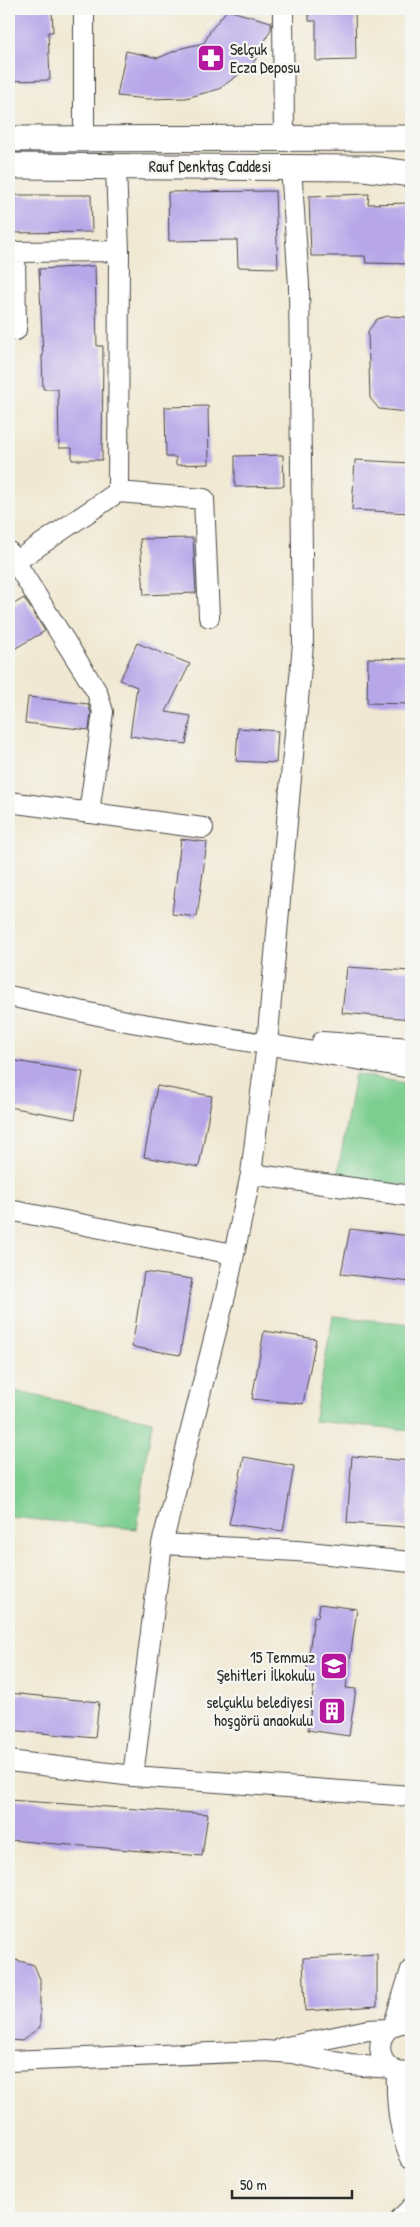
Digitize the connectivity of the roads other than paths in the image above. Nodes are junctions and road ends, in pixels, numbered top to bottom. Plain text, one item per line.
1 (84, 9) edge
2 (283, 9) edge
3 (84, 138) junction
4 (284, 138) junction
5 (411, 138) edge
6 (9, 139) edge
7 (9, 166) edge
8 (116, 166) junction
9 (291, 167) junction
10 (410, 175) edge
11 (12, 252) edge
12 (119, 252) junction
13 (16, 330) dead end
14 (118, 492) junction
15 (11, 560) edge
16 (209, 617) dead end
17 (9, 802) edge
18 (89, 813) junction
19 (202, 828) dead end
20 (9, 996) edge
21 (267, 1044) junction
22 (411, 1048) edge
23 (411, 1068) edge
24 (251, 1174) junction
25 (411, 1196) edge
26 (9, 1210) edge
27 (233, 1254) junction
28 (162, 1544) junction
29 (411, 1562) edge
30 (9, 1761) edge
31 (133, 1776) junction
32 (411, 1796) edge
33 (411, 1970) edge
34 (398, 2025) edge
35 (265, 2051) junction
36 (9, 2061) edge
37 (400, 2071) edge
38 (411, 2158) edge
39 (411, 2208) edge
40 (401, 2218) edge

1 - 3 street
2 - 4 street
3 - 4 main road, Rauf Denktaş Caddesi
3 - 6 main road, Rauf Denktaş Caddesi
4 - 5 main road, Rauf Denktaş Caddesi
7 - 8 main road, Rauf Denktaş Caddesi
8 - 9 main road, Rauf Denktaş Caddesi
8 - 12 street
9 - 10 main road, Rauf Denktaş Caddesi
9 - 21 street
11 - 12 street
11 - 13 street
12 - 14 street
14 - 15 street
14 - 16 street
15 - 18 street
17 - 18 street
18 - 19 street
20 - 21 street
21 - 22 street
21 - 23 street
21 - 24 street
24 - 25 street
24 - 27 street
26 - 27 street
27 - 28 street
28 - 29 street
28 - 31 street
30 - 31 street
31 - 32 street
33 - 34 street
34 - 35 street
34 - 37 street
35 - 36 street
35 - 37 street
37 - 38 street
39 - 40 street

